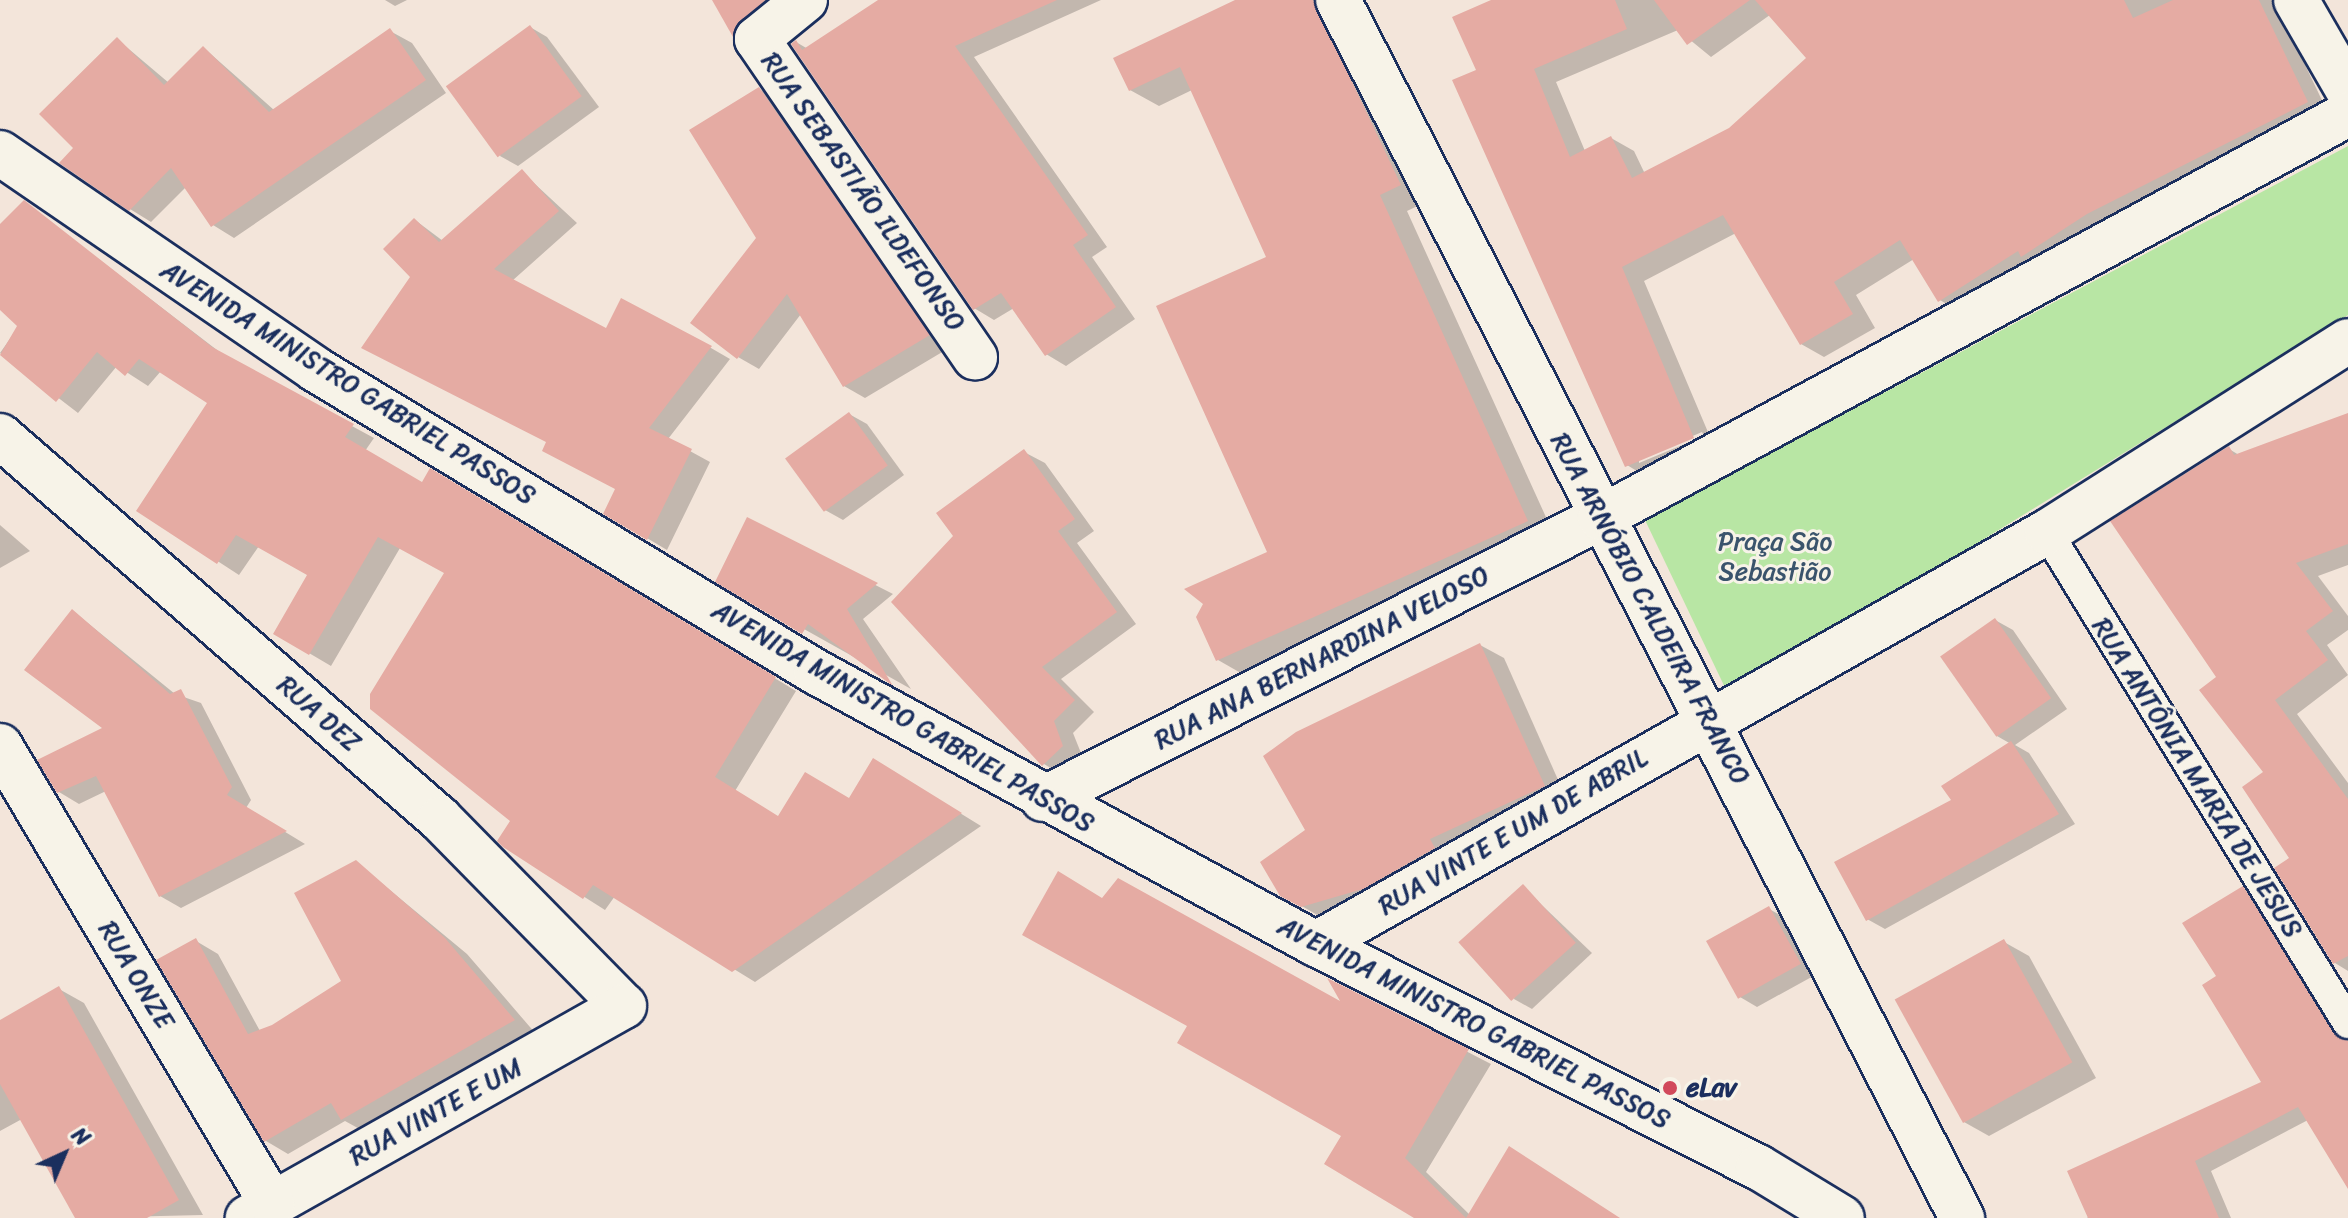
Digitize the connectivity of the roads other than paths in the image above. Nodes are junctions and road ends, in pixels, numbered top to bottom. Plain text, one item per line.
1 (805, 0) edge
2 (1338, 0) edge
3 (2296, 0) edge
4 (2348, 90) edge
5 (2348, 114) edge
6 (1, 157) edge
7 (2348, 341) edge
8 (975, 357) dead end
9 (0, 436) edge
10 (1600, 518) junction
11 (2047, 532) junction
12 (1709, 719) junction
13 (0, 746) edge
14 (1043, 799) junction
15 (1316, 944) junction
16 (624, 1006) joint
17 (2348, 1023) edge
18 (260, 1211) edge
19 (1842, 1218) edge
20 (1962, 1218) edge

1 - 8 street, RUA SEBASTIÃO ILDEFONSO
2 - 10 street, RUA ARNÓBIO CALDEIRA FRANCO
3 - 4 street
5 - 10 street
6 - 14 street, AVENIDA MINISTRO GABRIEL PASSOS
7 - 11 street
9 - 16 street, RUA DEZ
10 - 12 street, RUA ARNÓBIO CALDEIRA FRANCO
10 - 14 street, RUA ANA BERNARDINA VELOSO
11 - 12 street
11 - 17 lane, RUA ANTÔNIA MARIA DE JESUS
12 - 15 street, RUA VINTE E UM DE ABRIL
12 - 20 street, RUA ARNÓBIO CALDEIRA FRANCO
13 - 18 street, RUA ONZE
14 - 15 street, AVENIDA MINISTRO GABRIEL PASSOS
15 - 19 street, AVENIDA MINISTRO GABRIEL PASSOS
16 - 18 street, RUA VINTE E UM

